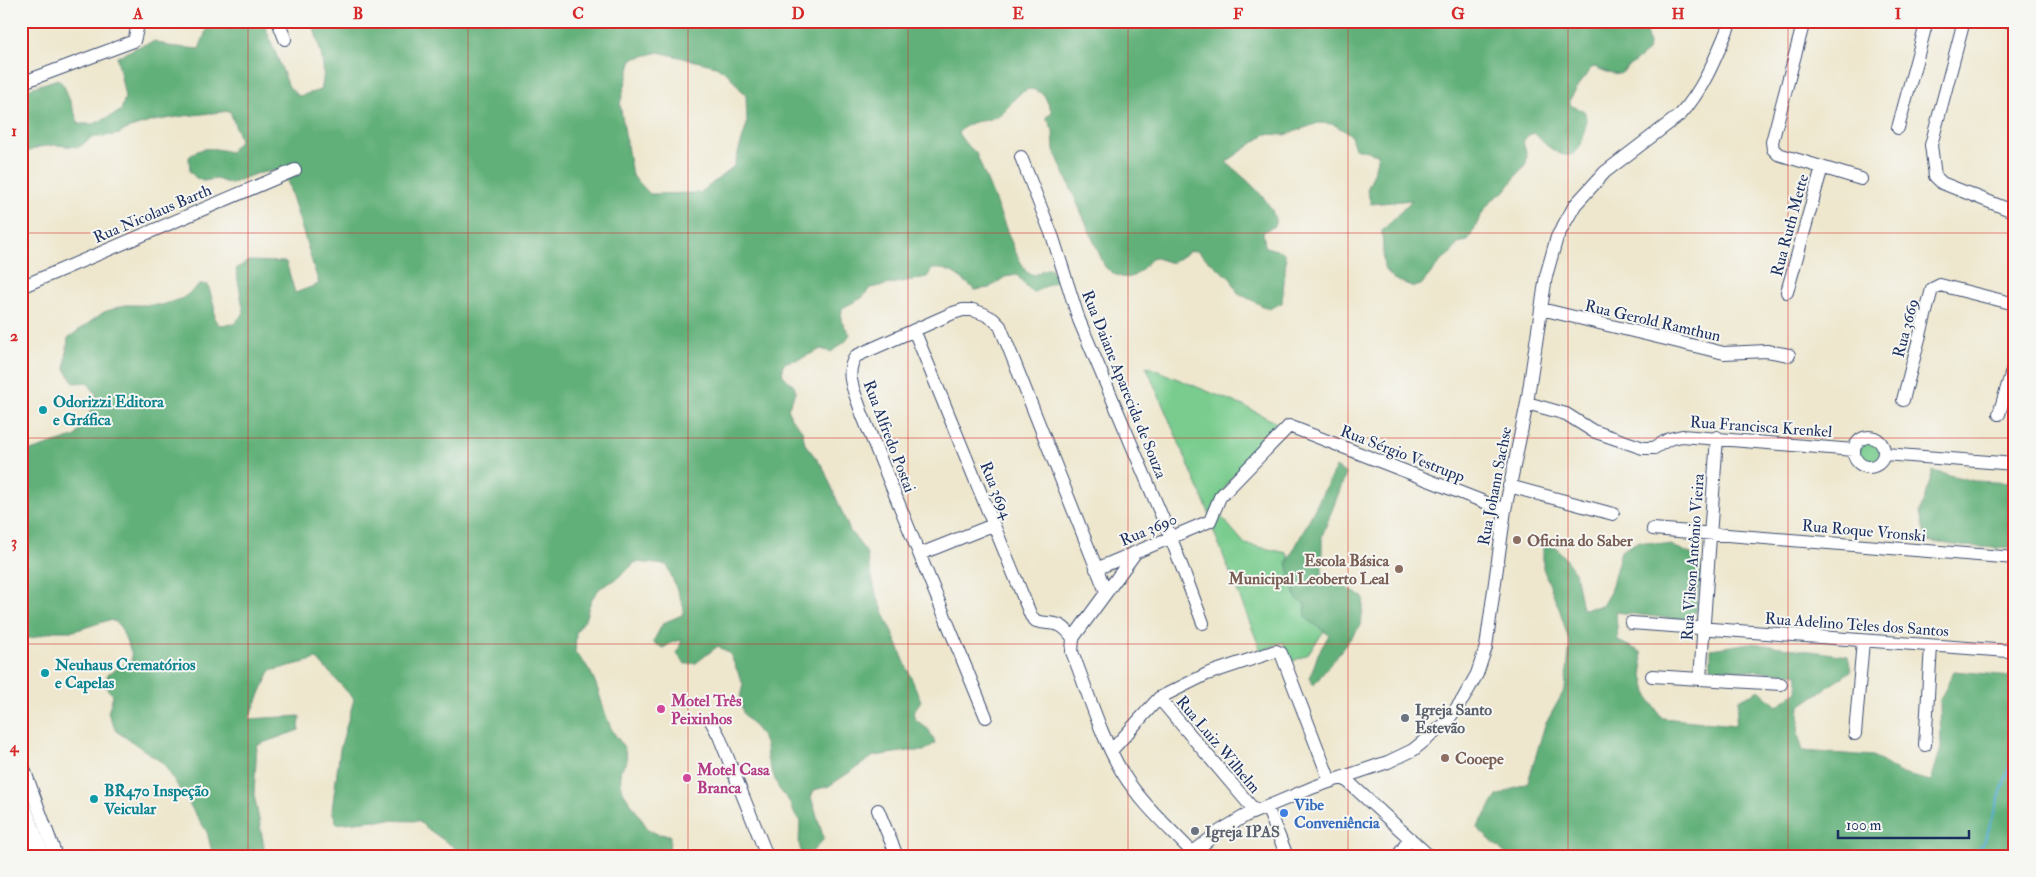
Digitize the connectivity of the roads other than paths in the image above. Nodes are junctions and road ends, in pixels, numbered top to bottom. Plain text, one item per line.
1 (139, 21) edge
2 (278, 21) edge
3 (1731, 21) edge
4 (1804, 21) edge
5 (1927, 21) edge
6 (1964, 21) edge
7 (2008, 21) edge
8 (2015, 23) edge
9 (285, 39) dead end
10 (21, 83) edge
11 (1898, 128) dead end
12 (1021, 157) dead end
13 (1822, 167) junction
14 (295, 170) dead end
15 (1861, 179) dead end
16 (2015, 212) edge
17 (21, 287) edge
18 (1787, 292) dead end
19 (2015, 304) edge
20 (1541, 309) junction
21 (914, 330) junction
22 (1789, 355) dead end
23 (2015, 360) edge
24 (1903, 400) dead end
25 (1527, 403) junction
26 (2000, 414) dead end
27 (1717, 438) junction
28 (1854, 450) junction
29 (1885, 454) junction
30 (2015, 464) edge
31 (1510, 486) junction
32 (1505, 510) junction
33 (1613, 514) dead end
34 (1212, 519) joint
35 (993, 525) junction
36 (1653, 529) dead end
37 (1710, 534) junction
38 (1171, 538) junction
39 (1136, 552) junction
40 (920, 554) junction
41 (2015, 558) edge
42 (1096, 569) junction
43 (1106, 592) junction
44 (1204, 623) dead end
45 (1631, 623) dead end
46 (1703, 629) junction
47 (1073, 638) junction
48 (1863, 641) junction
49 (1931, 646) junction
50 (2008, 652) dead end
51 (1652, 676) dead end
52 (1700, 679) junction
53 (1780, 684) dead end
54 (1159, 698) junction
55 (986, 717) dead end
56 (710, 721) dead end
57 (1855, 734) dead end
58 (1925, 745) dead end
59 (1110, 752) junction
60 (21, 761) edge
61 (1336, 779) junction
62 (21, 806) edge
63 (1261, 809) junction
64 (878, 810) dead end
65 (1410, 838) junction
66 (1190, 854) edge
67 (40, 856) edge
68 (56, 856) edge
69 (767, 856) edge
70 (897, 856) edge
71 (1287, 856) edge
72 (1398, 856) edge
73 (1430, 856) edge

1 - 10 street
2 - 9 street
3 - 20 street, Rua Johann Sachse
4 - 13 street
5 - 11 street
6 - 16 street
7 - 8 street
12 - 38 street, Rua Daiane Aparecida de Souza
13 - 15 street
13 - 18 street, Rua Ruth Mette
14 - 17 street, Rua Nicolaus Barth
19 - 24 street, Rua 3669
20 - 22 street, Rua Gerold Ramthun
20 - 25 street, Rua Johann Sachse
21 - 35 street, Rua 3694
21 - 40 street, Rua Alfredo Postai
21 - 42 street, Rua Alfredo Postai
23 - 26 street
25 - 27 street, Rua Francisca Krenkel
25 - 31 street, Rua Johann Sachse
27 - 28 street, Rua Francisca Krenkel
27 - 37 street, Rua Vilson Antônio Vieira
28 - 29 street
28 - 29 street
29 - 30 street
31 - 32 street, Rua Johann Sachse
31 - 33 street
32 - 34 street, Rua Sérgio Vestrupp
32 - 61 street, Rua Johann Sachse
34 - 38 street, Rua 3690
35 - 40 street
35 - 47 street, Rua 3694
36 - 37 street, Rua Roque Vronski
37 - 41 street, Rua Roque Vronski
37 - 46 street, Rua Vilson Antônio Vieira
38 - 39 street, Rua 3690
38 - 44 street, Rua Daiane Aparecida de Souza
39 - 42 street, Rua 3690
39 - 43 street
40 - 55 street, Rua Alfredo Postai
42 - 43 street, Rua Alfredo Postai
43 - 47 street
45 - 46 street, Rua Adelino Teles dos Santos
46 - 48 street, Rua Adelino Teles dos Santos
46 - 52 street, Rua Vilson Antônio Vieira
47 - 59 street
48 - 49 street, Rua Adelino Teles dos Santos
48 - 57 street
49 - 50 street, Rua Adelino Teles dos Santos
49 - 58 street
51 - 52 street
52 - 53 street
54 - 59 street
54 - 61 street
54 - 63 street, Rua Luiz Wilhelm
56 - 69 street
59 - 66 street
60 - 68 street
61 - 63 street, Rua Johann Sachse
61 - 65 street
62 - 67 highway
63 - 66 street, Rua Johann Sachse
63 - 71 street, Rua Luiz Wilhelm
64 - 70 street
65 - 72 street
65 - 73 street

